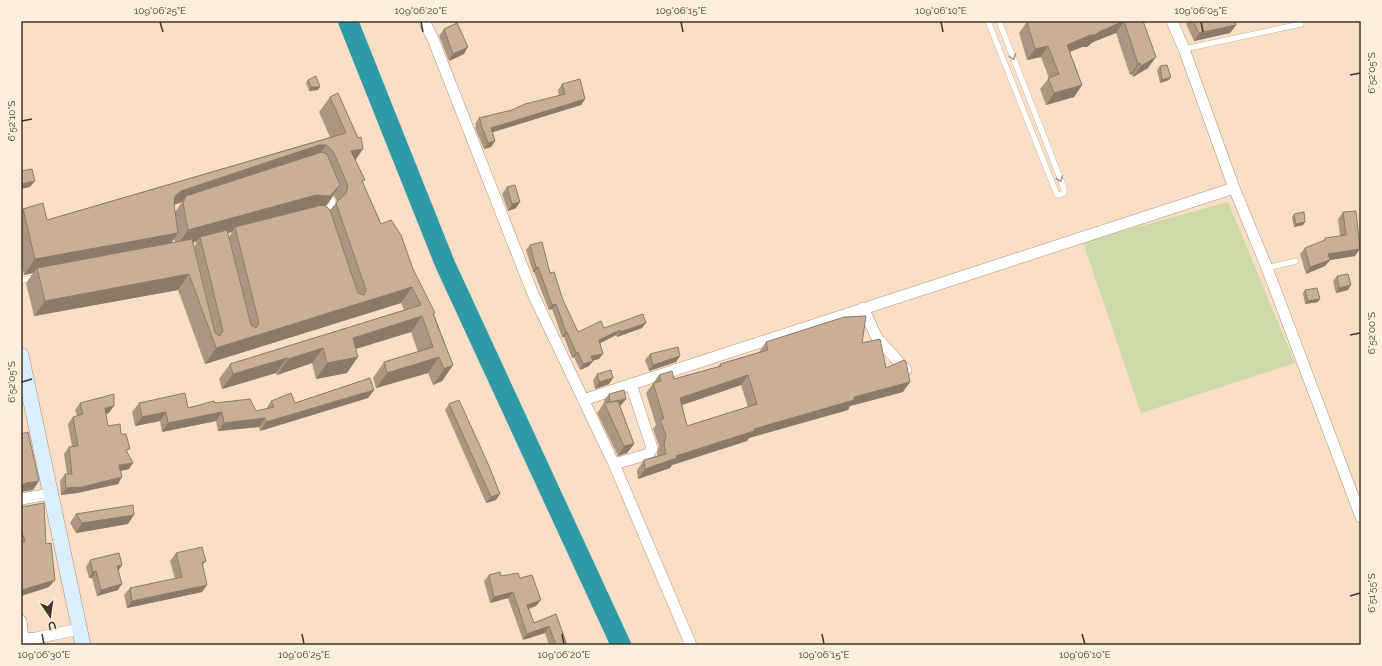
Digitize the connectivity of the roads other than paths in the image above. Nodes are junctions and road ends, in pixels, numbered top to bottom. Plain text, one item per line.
1 (424, 21) edge
2 (988, 21) edge
3 (999, 21) edge
4 (1172, 21) edge
5 (1301, 24) dead end
6 (1184, 48) junction
7 (326, 186) edge
8 (1234, 188) junction
9 (319, 218) edge
10 (1296, 261) dead end
11 (1268, 268) junction
12 (43, 276) edge
13 (21, 280) edge
14 (863, 308) junction
15 (21, 355) edge
16 (906, 370) edge
17 (631, 384) junction
18 (583, 400) junction
19 (614, 464) junction
20 (50, 494) junction
21 (21, 499) edge
22 (1361, 517) edge
23 (21, 621) edge
24 (71, 631) junction
25 (22, 638) edge
26 (83, 645) edge
27 (690, 645) edge

1 - 18 street
3 -> 2 lane
4 - 6 street
5 - 6 lane
6 - 8 street
7 - 9 lane
8 - 11 street
8 - 14 street
10 - 11 lane
11 - 22 street
12 - 13 lane
14 - 16 street
14 - 17 street
15 - 20 main road
17 - 18 street
17 - 19 street
18 - 19 street
19 - 27 street
20 - 21 street
20 - 24 main road
23 - 25 street
24 - 25 street
24 - 26 main road

